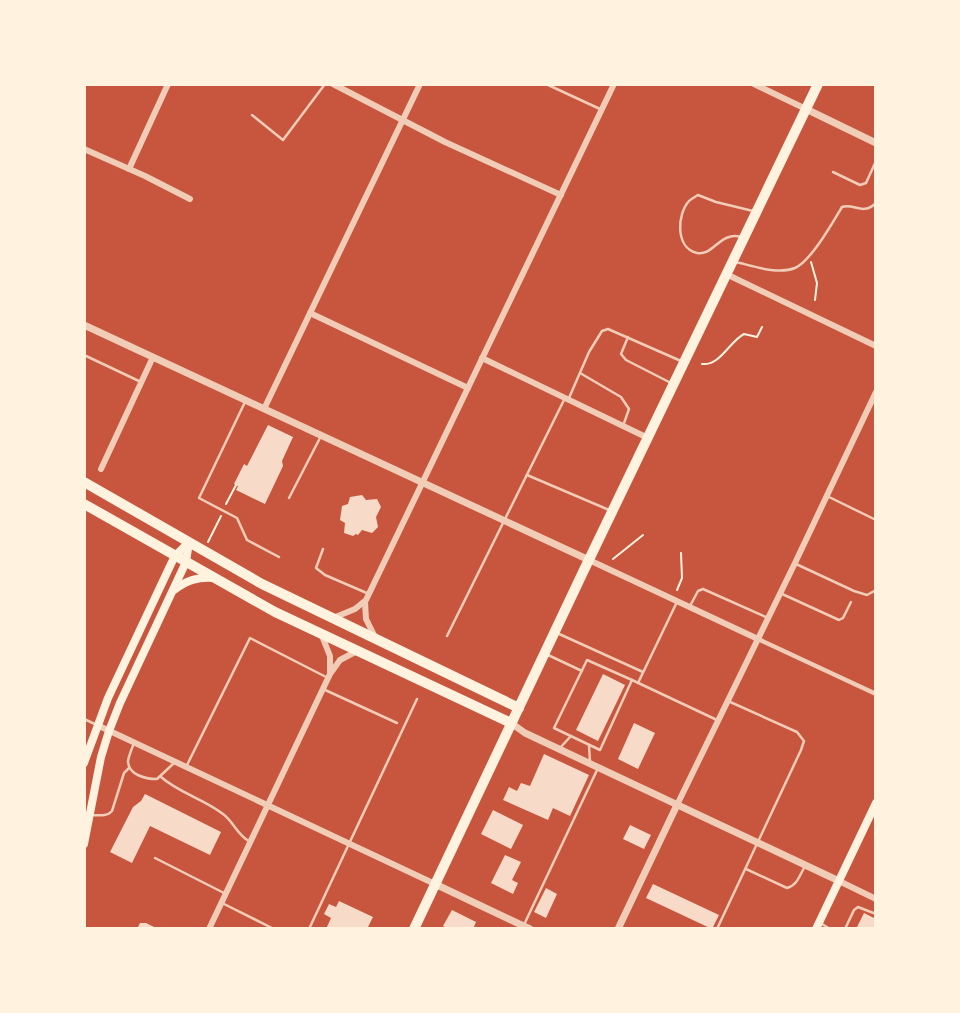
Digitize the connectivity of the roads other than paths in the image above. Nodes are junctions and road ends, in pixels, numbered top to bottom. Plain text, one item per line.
1 (169, 84) edge
2 (325, 84) edge
3 (332, 84) edge
4 (420, 84) edge
5 (546, 84) edge
6 (614, 84) edge
7 (754, 84) edge
8 (818, 84) edge
9 (806, 109) junction
10 (601, 110) junction
11 (252, 115) dead end
12 (403, 120) junction
13 (876, 143) edge
14 (84, 149) edge
15 (876, 162) edge
16 (129, 169) junction
17 (833, 172) dead end
18 (561, 195) junction
19 (190, 199) dead end
20 (876, 203) edge
21 (756, 212) junction
22 (744, 238) junction
23 (732, 262) junction
24 (726, 274) junction
25 (310, 313) junction
26 (84, 325) edge
27 (628, 337) junction
28 (876, 346) edge
29 (84, 355) edge
30 (153, 358) junction
31 (482, 358) junction
32 (684, 362) junction
33 (580, 373) junction
34 (142, 383) junction
35 (674, 384) junction
36 (468, 388) junction
37 (876, 392) edge
38 (566, 399) junction
39 (246, 400) junction
40 (264, 409) junction
41 (623, 426) junction
42 (321, 436) junction
43 (648, 438) junction
44 (102, 469) dead end
45 (527, 475) junction
46 (84, 482) edge
47 (422, 483) junction
48 (826, 496) junction
49 (289, 498) dead end
50 (84, 504) edge
51 (612, 511) junction
52 (876, 520) edge
53 (504, 521) junction
54 (188, 542) junction
55 (323, 549) dead end
56 (175, 556) junction
57 (279, 557) dead end
58 (589, 560) junction
59 (186, 562) junction
60 (795, 563) junction
61 (214, 578) junction
62 (876, 590) edge
63 (172, 592) junction
64 (780, 593) junction
65 (367, 597) junction
66 (677, 601) junction
67 (851, 602) dead end
68 (690, 606) junction
69 (768, 618) junction
70 (331, 619) junction
71 (555, 632) junction
72 (321, 634) junction
73 (447, 636) dead end
74 (758, 639) junction
75 (377, 640) junction
76 (357, 651) junction
77 (545, 653) junction
78 (582, 671) junction
79 (643, 673) junction
80 (329, 676) junction
81 (632, 680) junction
82 (638, 684) junction
83 (323, 689) junction
84 (876, 694) edge
85 (417, 699) dead end
86 (727, 700) junction
87 (519, 708) junction
88 (84, 719) edge
89 (717, 720) junction
90 (397, 723) dead end
91 (512, 723) junction
92 (97, 725) junction
93 (109, 731) junction
94 (571, 736) junction
95 (134, 743) junction
96 (589, 745) junction
97 (559, 749) junction
98 (175, 762) junction
99 (84, 763) edge
100 (590, 763) junction
101 (186, 767) junction
102 (130, 768) junction
103 (598, 768) junction
104 (161, 776) junction
105 (876, 803) edge
106 (677, 805) junction
107 (268, 806) junction
108 (90, 815) junction
109 (250, 842) junction
110 (757, 843) junction
111 (84, 844) edge
112 (349, 844) junction
113 (155, 858) dead end
114 (805, 865) junction
115 (746, 869) junction
116 (839, 881) junction
117 (435, 884) junction
118 (226, 894) junction
119 (876, 899) edge
120 (222, 903) junction
121 (876, 914) edge
122 (818, 926) edge
123 (525, 928) edge
124 (209, 929) edge
125 (274, 929) edge
126 (309, 929) edge
127 (414, 929) edge
128 (618, 929) edge
129 (717, 929) edge
130 (830, 929) edge
131 (845, 929) edge

1 - 16 street
2 - 11 lane
3 - 12 street
4 - 12 street
5 - 10 lane
6 - 10 street
7 - 9 street
8 - 9 main road
9 - 13 street
9 - 21 main road
10 - 18 street
12 - 18 street
12 - 25 street
14 - 16 street
15 - 17 lane
16 - 19 street
18 - 31 street
20 - 23 lane
21 - 22 main road
21 - 22 lane
22 - 23 main road
23 - 24 main road
24 - 28 street
24 - 32 main road
25 - 36 street
25 - 40 street
26 - 30 street
27 - 32 lane
27 - 33 lane
27 - 35 lane
29 - 34 lane
30 - 34 street
30 - 39 street
31 - 36 street
31 - 38 street
32 - 35 main road
33 - 38 lane
33 - 41 lane
34 - 44 street
35 - 43 main road
36 - 47 street
37 - 48 street
38 - 41 street
38 - 45 lane
39 - 40 street
39 - 57 lane
40 - 42 street
41 - 43 street
42 - 47 street
42 - 49 lane
43 - 51 main road
45 - 51 lane
45 - 53 lane
46 - 54 main road
47 - 53 street
47 - 65 street
48 - 52 lane
48 - 60 street
50 - 56 main road
51 - 58 main road
53 - 58 street
53 - 73 lane
54 - 56 main road
54 - 59 main road
54 - 70 main road
55 - 65 lane
56 - 59 main road
56 - 92 main road
58 - 66 street
58 - 71 main road
59 - 61 main road
59 - 63 main road
60 - 62 lane
60 - 64 street
61 - 63 main road
61 - 72 main road
63 - 93 main road
64 - 67 lane
64 - 69 street
65 - 70 street
65 - 75 street
66 - 68 street
66 - 79 lane
68 - 69 lane
68 - 74 street
69 - 74 street
70 - 75 main road
71 - 77 main road
71 - 79 lane
72 - 76 main road
72 - 80 street
74 - 84 street
74 - 86 street
75 - 87 main road
76 - 80 street
76 - 91 main road
77 - 78 lane
77 - 87 main road
78 - 81 lane
78 - 94 lane
79 - 82 lane
80 - 83 street
80 - 101 lane
81 - 82 lane
81 - 96 lane
82 - 89 lane
83 - 90 lane
83 - 107 street
85 - 112 lane
86 - 89 street
86 - 110 lane
87 - 91 main road
88 - 92 lane
89 - 106 street
91 - 97 street
91 - 117 main road
92 - 93 street
92 - 99 main road
93 - 95 street
93 - 108 main road
94 - 96 lane
94 - 97 lane
95 - 98 street
95 - 102 lane
96 - 100 lane
97 - 100 street
98 - 101 street
98 - 104 lane
100 - 103 street
101 - 107 street
102 - 104 lane
102 - 108 lane
103 - 106 street
103 - 123 lane
104 - 109 lane
105 - 116 main road
106 - 110 street
106 - 128 street
107 - 109 street
107 - 112 street
108 - 111 main road
109 - 118 street
110 - 114 street
110 - 115 lane
112 - 117 street
112 - 126 lane
113 - 118 lane
114 - 115 lane
114 - 116 street
115 - 129 lane
116 - 119 street
116 - 122 main road
117 - 123 street
117 - 127 main road
118 - 120 street
120 - 124 street
120 - 125 lane
121 - 131 lane
122 - 130 lane

